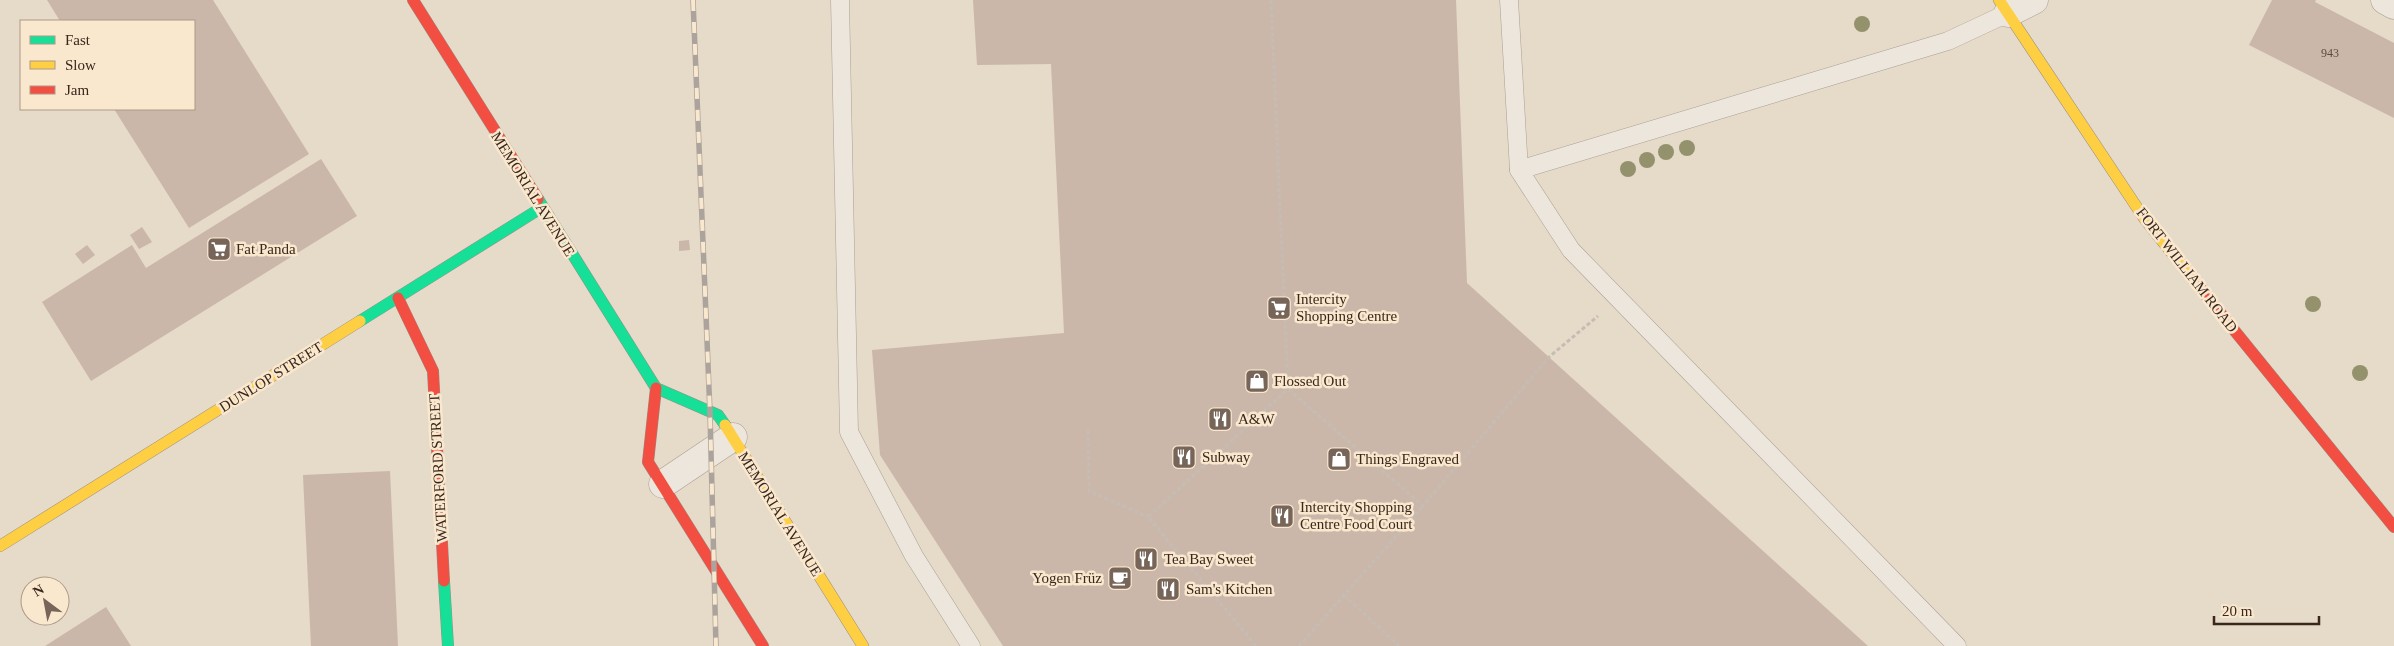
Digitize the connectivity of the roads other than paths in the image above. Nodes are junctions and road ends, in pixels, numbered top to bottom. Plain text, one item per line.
1 (413, 0) edge
2 (840, 0) edge
3 (1509, 0) edge
4 (2034, 0) edge
5 (2385, 0) edge
6 (2394, 5) edge
7 (2003, 6) edge
8 (1518, 170) junction
9 (542, 208) junction
10 (398, 298) junction
11 (656, 388) junction
12 (733, 437) junction
13 (663, 484) junction
14 (2394, 527) edge
15 (0, 546) edge
16 (448, 646) edge
17 (763, 646) edge
18 (863, 646) edge
19 (971, 646) edge
20 (1957, 646) edge

1 - 9 main road, MEMORIAL AVENUE
2 - 19 lane
3 - 8 lane
4 - 7 street
5 - 6 street
7 - 8 lane
7 - 14 main road, FORT WILLIAM ROAD
8 - 20 lane
9 - 10 main road, DUNLOP STREET
9 - 11 main road, MEMORIAL AVENUE
10 - 15 main road, DUNLOP STREET
10 - 16 main road, WATERFORD STREET
11 - 12 main road, MEMORIAL AVENUE
11 - 13 main road
12 - 13 street
12 - 18 main road, MEMORIAL AVENUE
13 - 17 main road

